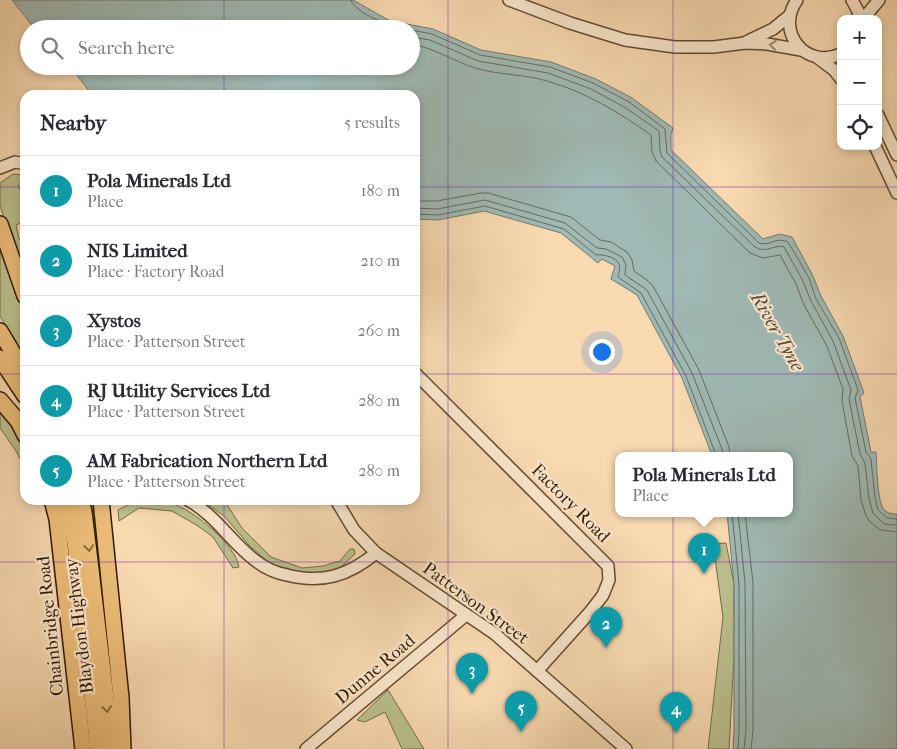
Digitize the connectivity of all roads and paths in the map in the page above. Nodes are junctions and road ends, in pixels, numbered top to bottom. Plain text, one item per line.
1 (510, 0) edge
2 (797, 0) edge
3 (852, 0) edge
4 (879, 0) edge
5 (860, 15) edge
6 (865, 15) edge
7 (790, 16) junction
8 (744, 43) junction
9 (802, 50) junction
10 (837, 55) edge
11 (818, 58) junction
12 (837, 74) edge
13 (882, 123) edge
14 (877, 150) edge
15 (897, 155) edge
16 (20, 163) edge
17 (0, 168) edge
18 (897, 193) edge
19 (0, 224) edge
20 (20, 282) edge
21 (0, 331) edge
22 (0, 358) edge
23 (20, 365) edge
24 (420, 378) edge
25 (20, 388) edge
26 (0, 400) edge
27 (20, 425) edge
28 (53, 505) edge
29 (68, 505) edge
30 (82, 505) edge
31 (102, 505) edge
32 (195, 505) edge
33 (339, 505) edge
34 (376, 553) junction
35 (466, 615) junction
36 (537, 671) junction
37 (83, 749) edge
38 (98, 749) edge
39 (112, 749) edge
40 (123, 749) edge
41 (306, 749) edge
42 (626, 749) edge

1 - 8 street
2 - 7 street
3 - 5 street
4 - 6 street
7 - 8 street
7 - 9 street
9 -> 8 street
9 - 11 street
10 - 11 street
11 - 12 street
13 - 15 street
14 - 18 street
16 - 17 street
19 - 20 main road
21 - 23 main road
22 - 25 main road
24 - 36 street, Factory Road
26 - 27 main road
28 - 37 main road, Chainbridge Road
29 - 38 main road, Blaydon Highway
30 -> 39 main road, Blaydon Highway
31 - 40 main road
32 - 34 street
33 - 34 street, Patterson Street
34 - 35 street, Patterson Street
35 - 36 street, Patterson Street
35 - 41 street, Dunne Road
36 - 42 street, Patterson Street

